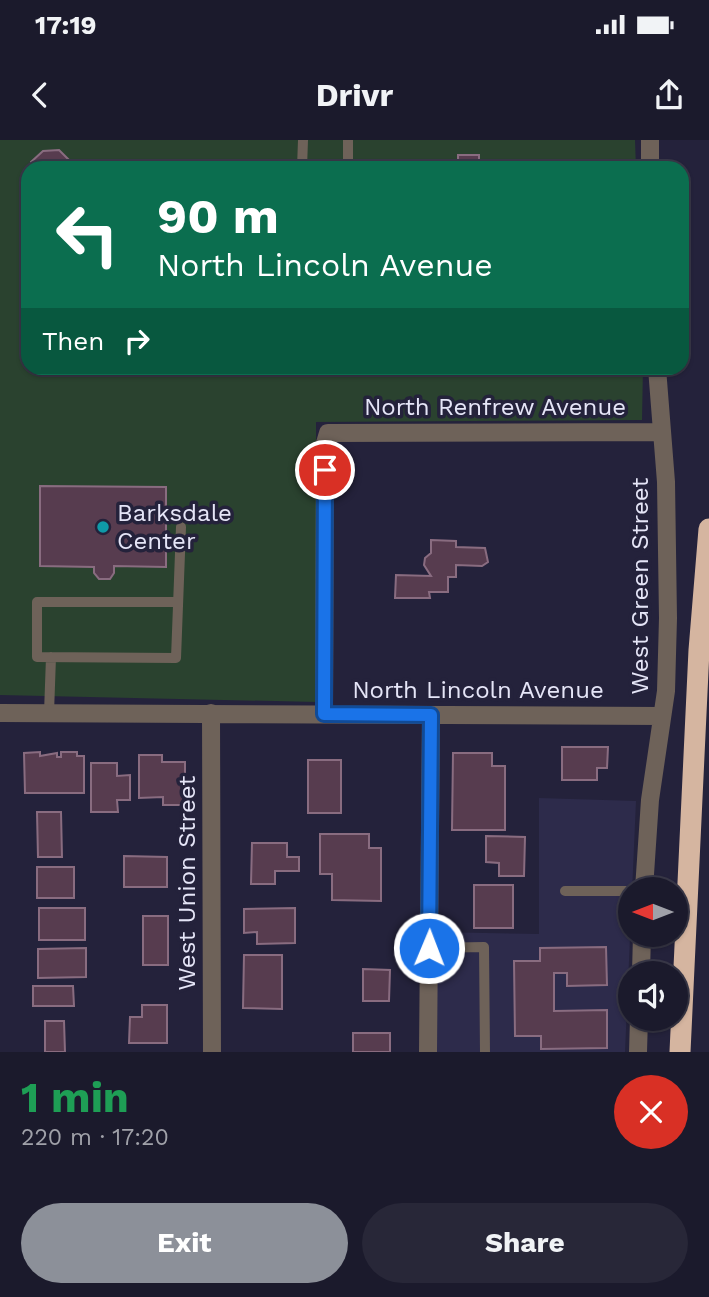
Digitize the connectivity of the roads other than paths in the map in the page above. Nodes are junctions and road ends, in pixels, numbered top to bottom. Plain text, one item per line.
1 (303, 140) edge
2 (348, 140) edge
3 (650, 140) edge
4 (303, 161) edge
5 (348, 161) edge
6 (650, 161) edge
7 (658, 375) edge
8 (662, 432) junction
9 (181, 527) dead end
10 (709, 529) edge
11 (176, 602) junction
12 (51, 657) junction
13 (0, 713) edge
14 (49, 713) junction
15 (211, 713) junction
16 (324, 714) junction
17 (431, 715) junction
18 (661, 716) junction
19 (645, 877) edge
20 (565, 891) dead end
21 (618, 891) edge
22 (429, 948) junction
23 (639, 1031) edge
24 (212, 1052) edge
25 (428, 1052) edge
26 (485, 1052) edge
27 (638, 1052) edge
28 (680, 1052) edge

1 - 4 lane
2 - 5 lane
3 - 6 street
7 - 8 street, West Green Street
8 - 16 street, North Renfrew Avenue
8 - 18 street, West Green Street
9 - 11 lane
10 - 28 highway
11 - 12 lane
11 - 12 lane
12 - 14 lane
13 - 14 street, North Lincoln Avenue
14 - 15 street, North Lincoln Avenue
15 - 16 street, North Lincoln Avenue
15 - 24 street, West Union Street
16 - 17 street, North Lincoln Avenue
17 - 18 street, North Lincoln Avenue
17 - 22 street
18 - 19 street, West Green Street
20 - 21 lane
22 - 25 street
22 - 26 lane
23 - 27 street

